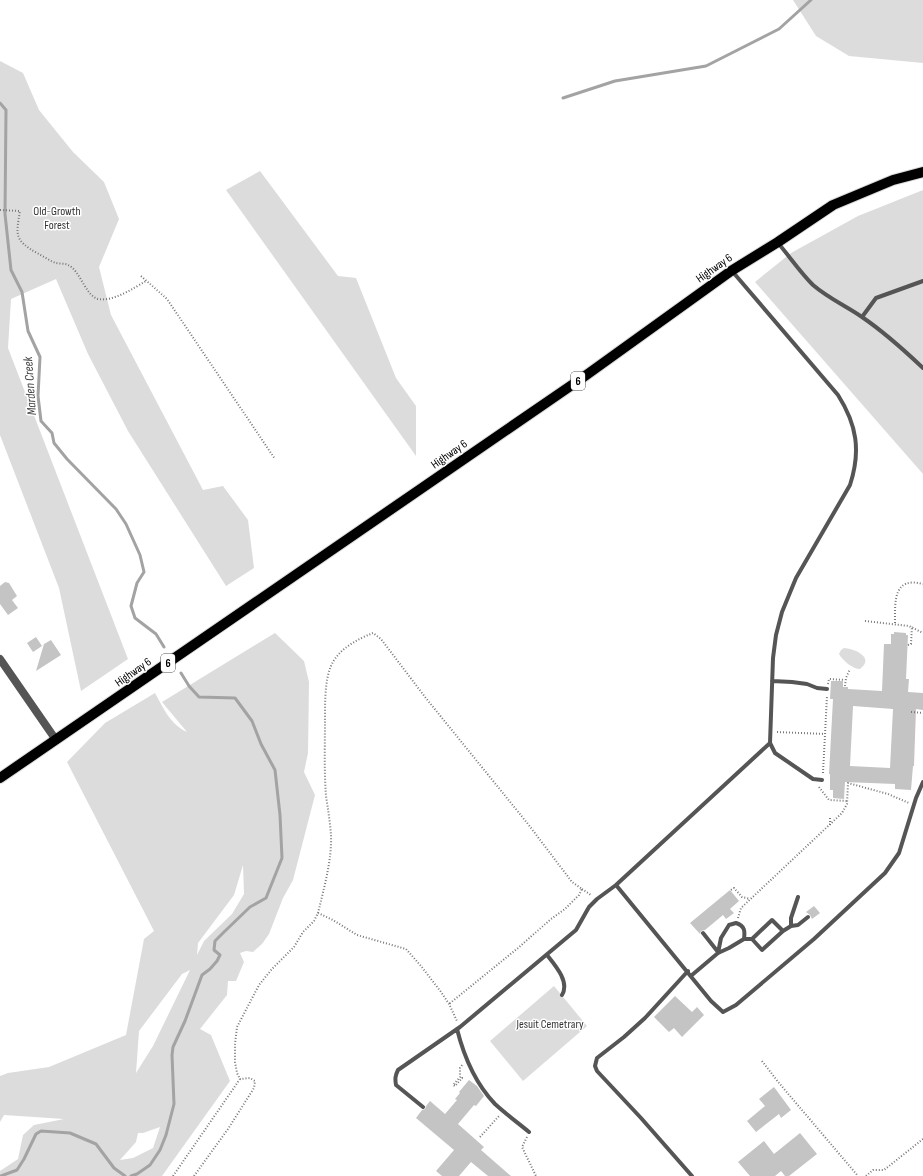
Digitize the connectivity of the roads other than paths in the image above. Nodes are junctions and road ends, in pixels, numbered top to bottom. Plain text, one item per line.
1 (923, 172) edge
2 (778, 242) junction
3 (732, 271) junction
4 (923, 281) edge
5 (862, 317) junction
6 (923, 368) edge
7 (0, 659) edge
8 (772, 681) junction
9 (827, 692) road end
10 (56, 740) junction
11 (770, 743) junction
12 (0, 778) edge
13 (822, 780) dead end
14 (923, 782) edge
15 (616, 885) junction
16 (798, 897) dead end
17 (808, 917) dead end
18 (791, 926) junction
19 (783, 931) junction
20 (703, 933) dead end
21 (744, 939) junction
22 (752, 939) junction
23 (718, 953) junction
24 (546, 955) junction
25 (688, 971) junction
26 (692, 975) junction
27 (562, 995) dead end
28 (458, 1028) junction
29 (423, 1107) dead end
30 (529, 1132) road end
31 (692, 1176) edge

1 - 2 main road, Highway 6 / 6
2 - 3 main road, Highway 6 / 6
2 - 5 lane
3 - 8 lane
3 - 10 main road, Highway 6 / 6
4 - 5 lane
5 - 6 lane
7 - 10 street
8 - 9 lane
8 - 11 lane
10 - 12 main road, Highway 6 / 6
11 - 13 lane
11 - 15 lane
14 - 26 lane
15 - 24 lane
15 - 25 lane
16 - 18 lane
17 - 18 lane
18 - 19 lane
19 - 22 lane
19 - 22 lane
20 - 23 lane
21 - 22 lane
21 - 23 lane
21 - 23 lane
23 - 26 lane
24 - 27 lane
24 - 28 lane
25 - 26 lane
25 - 31 lane
28 - 29 lane
28 - 30 lane

